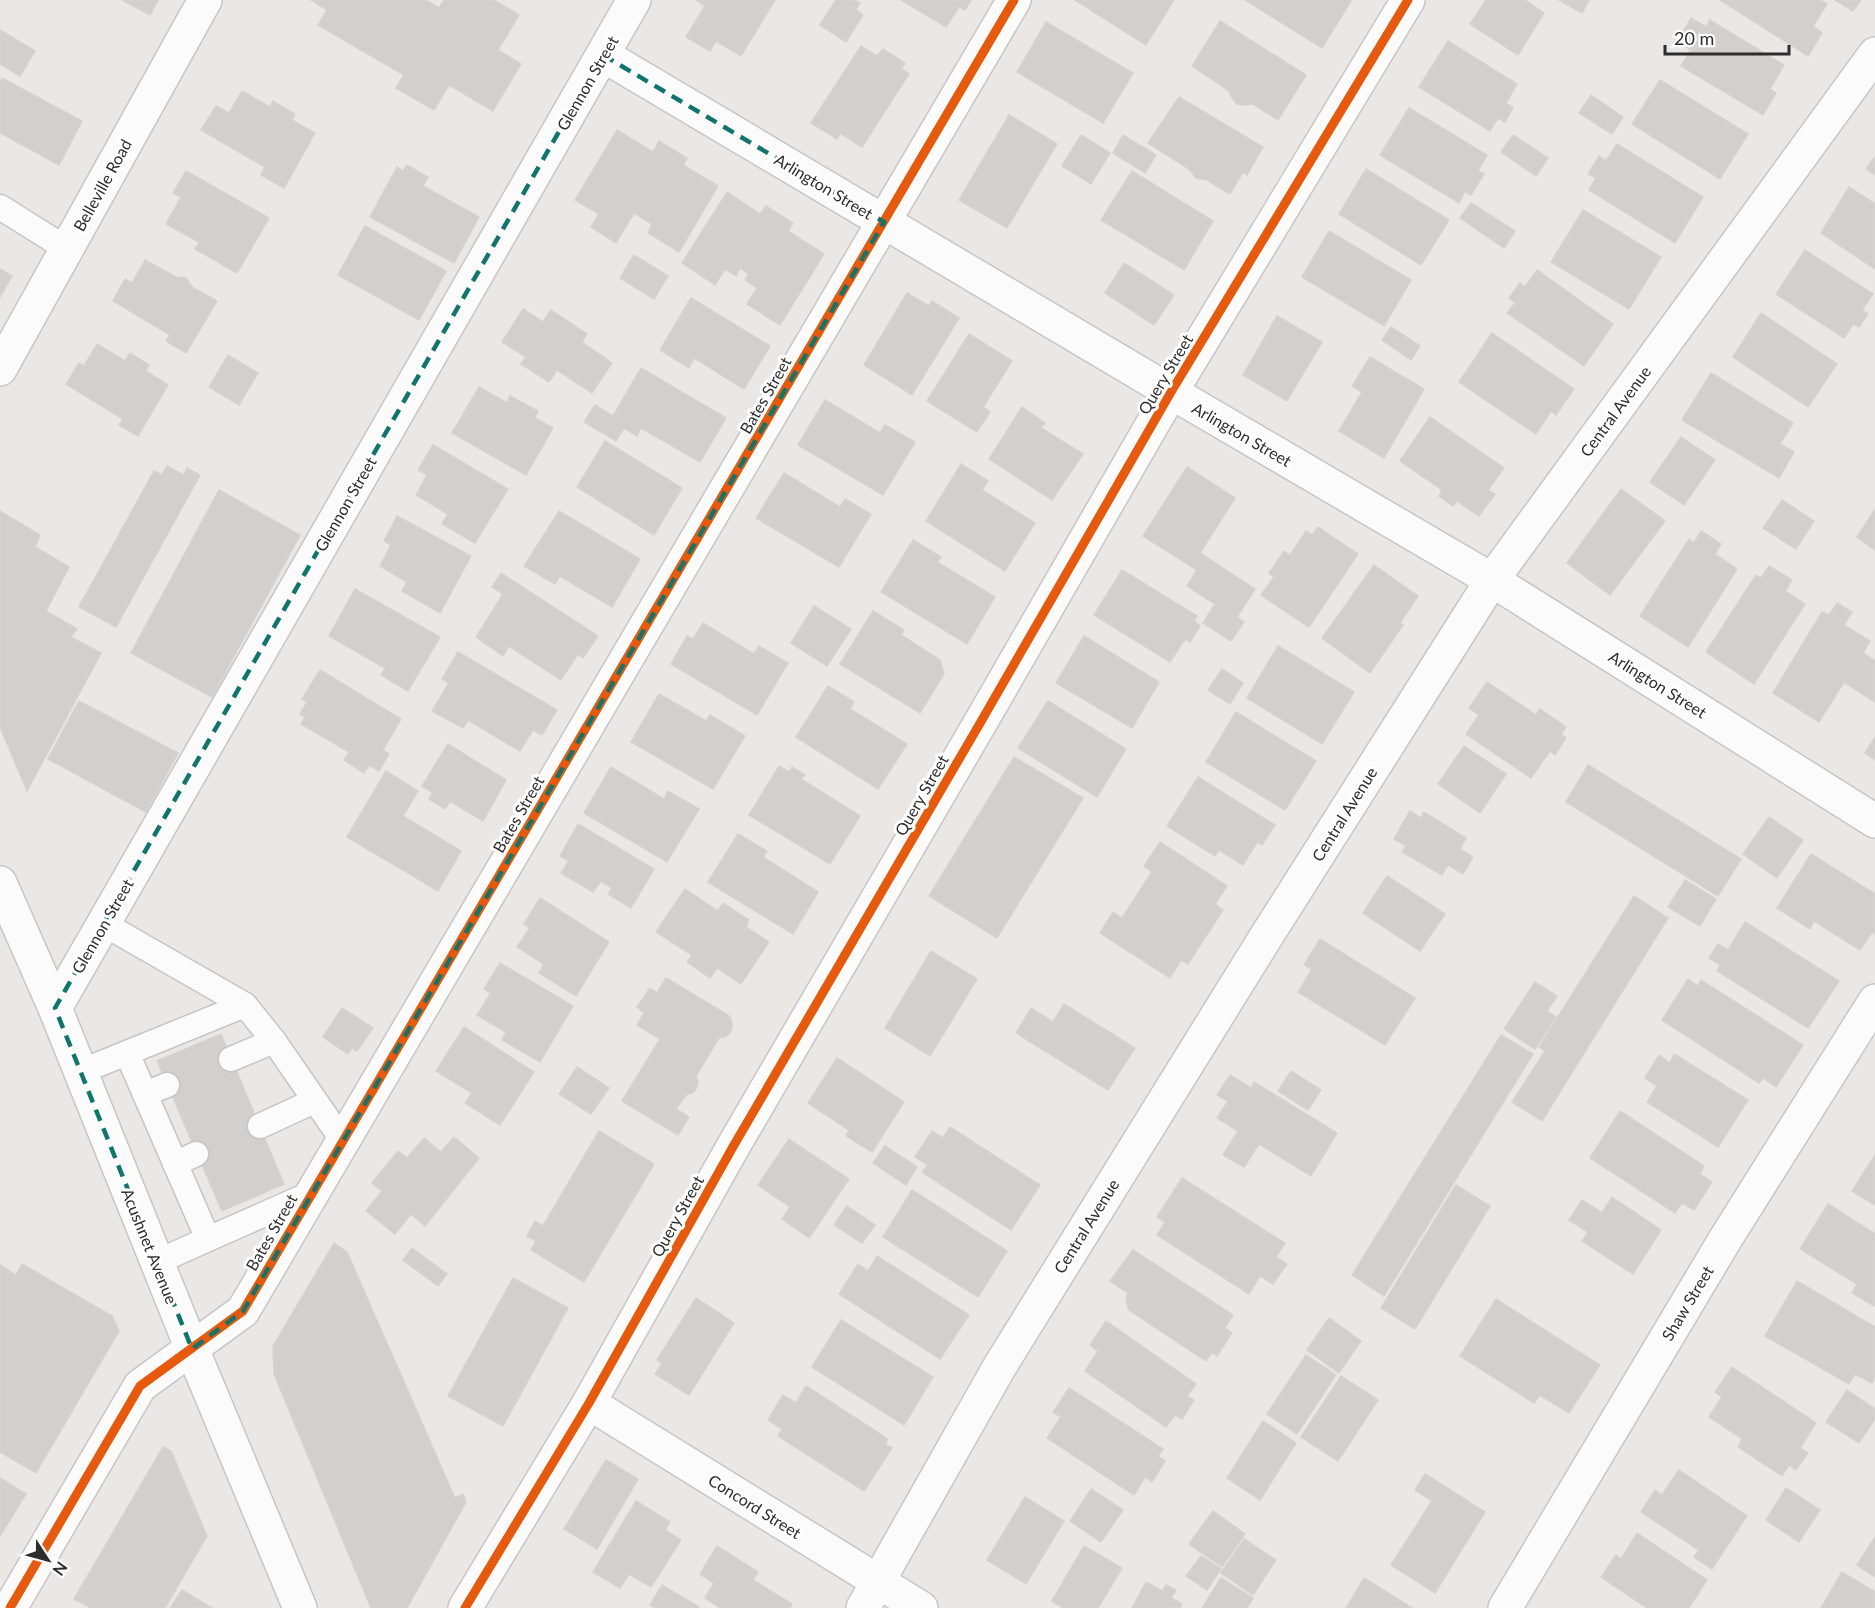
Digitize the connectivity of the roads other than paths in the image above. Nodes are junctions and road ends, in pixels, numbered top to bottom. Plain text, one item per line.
1 (205, 0) edge
2 (634, 0) edge
3 (1014, 0) edge
4 (1408, 0) edge
5 (1875, 54) edge
6 (603, 55) junction
7 (0, 207) edge
8 (884, 222) junction
9 (67, 249) junction
10 (0, 369) edge
11 (1171, 392) junction
12 (1492, 580) junction
13 (1875, 821) edge
14 (0, 883) edge
15 (104, 924) junction
16 (1875, 1001) edge
17 (245, 1005) junction
18 (55, 1008) junction
19 (274, 1041) junction
20 (127, 1053) junction
21 (231, 1059) dead end
22 (80, 1072) junction
23 (167, 1085) dead end
24 (145, 1095) junction
25 (314, 1101) junction
26 (260, 1126) dead end
27 (343, 1141) junction
28 (196, 1154) dead end
29 (175, 1164) junction
30 (312, 1193) junction
31 (208, 1239) junction
32 (157, 1262) junction
33 (192, 1349) junction
34 (589, 1403) junction
35 (871, 1595) edge
36 (10, 1608) edge
37 (300, 1608) edge
38 (465, 1608) edge
39 (921, 1608) edge
40 (1505, 1608) edge

1 - 9 street, Belleville Road
2 - 6 street, Glennon Street
3 - 8 street, Bates Street
4 - 11 street, Query Street
5 - 12 street, Central Avenue
6 - 8 street, Arlington Street
6 - 15 street, Glennon Street
7 - 9 lane
8 - 11 street, Arlington Street
8 - 27 street, Bates Street
9 - 10 street, Belleville Road
11 - 12 street, Arlington Street
11 - 34 street, Query Street
12 - 13 street, Arlington Street
12 - 35 street, Central Avenue
14 - 18 street, Acushnet Avenue
15 - 17 lane
15 - 18 street, Glennon Street
16 - 40 street, Shaw Street
17 - 19 lane
17 - 20 lane
18 - 22 street, Acushnet Avenue
19 - 21 lane
19 - 25 lane
20 - 22 lane
20 - 24 lane
22 - 32 street, Acushnet Avenue
23 - 24 lane
24 - 29 lane
25 - 26 lane
25 - 27 lane
27 - 30 street, Bates Street
28 - 29 lane
29 - 31 lane
30 - 31 lane
30 - 33 street, Bates Street
31 - 32 lane
32 - 33 street, Acushnet Avenue
33 - 36 street, Bates Street
33 - 37 street, Acushnet Avenue
34 - 35 street, Concord Street
34 - 38 street, Query Street
35 - 39 street, Concord Street

